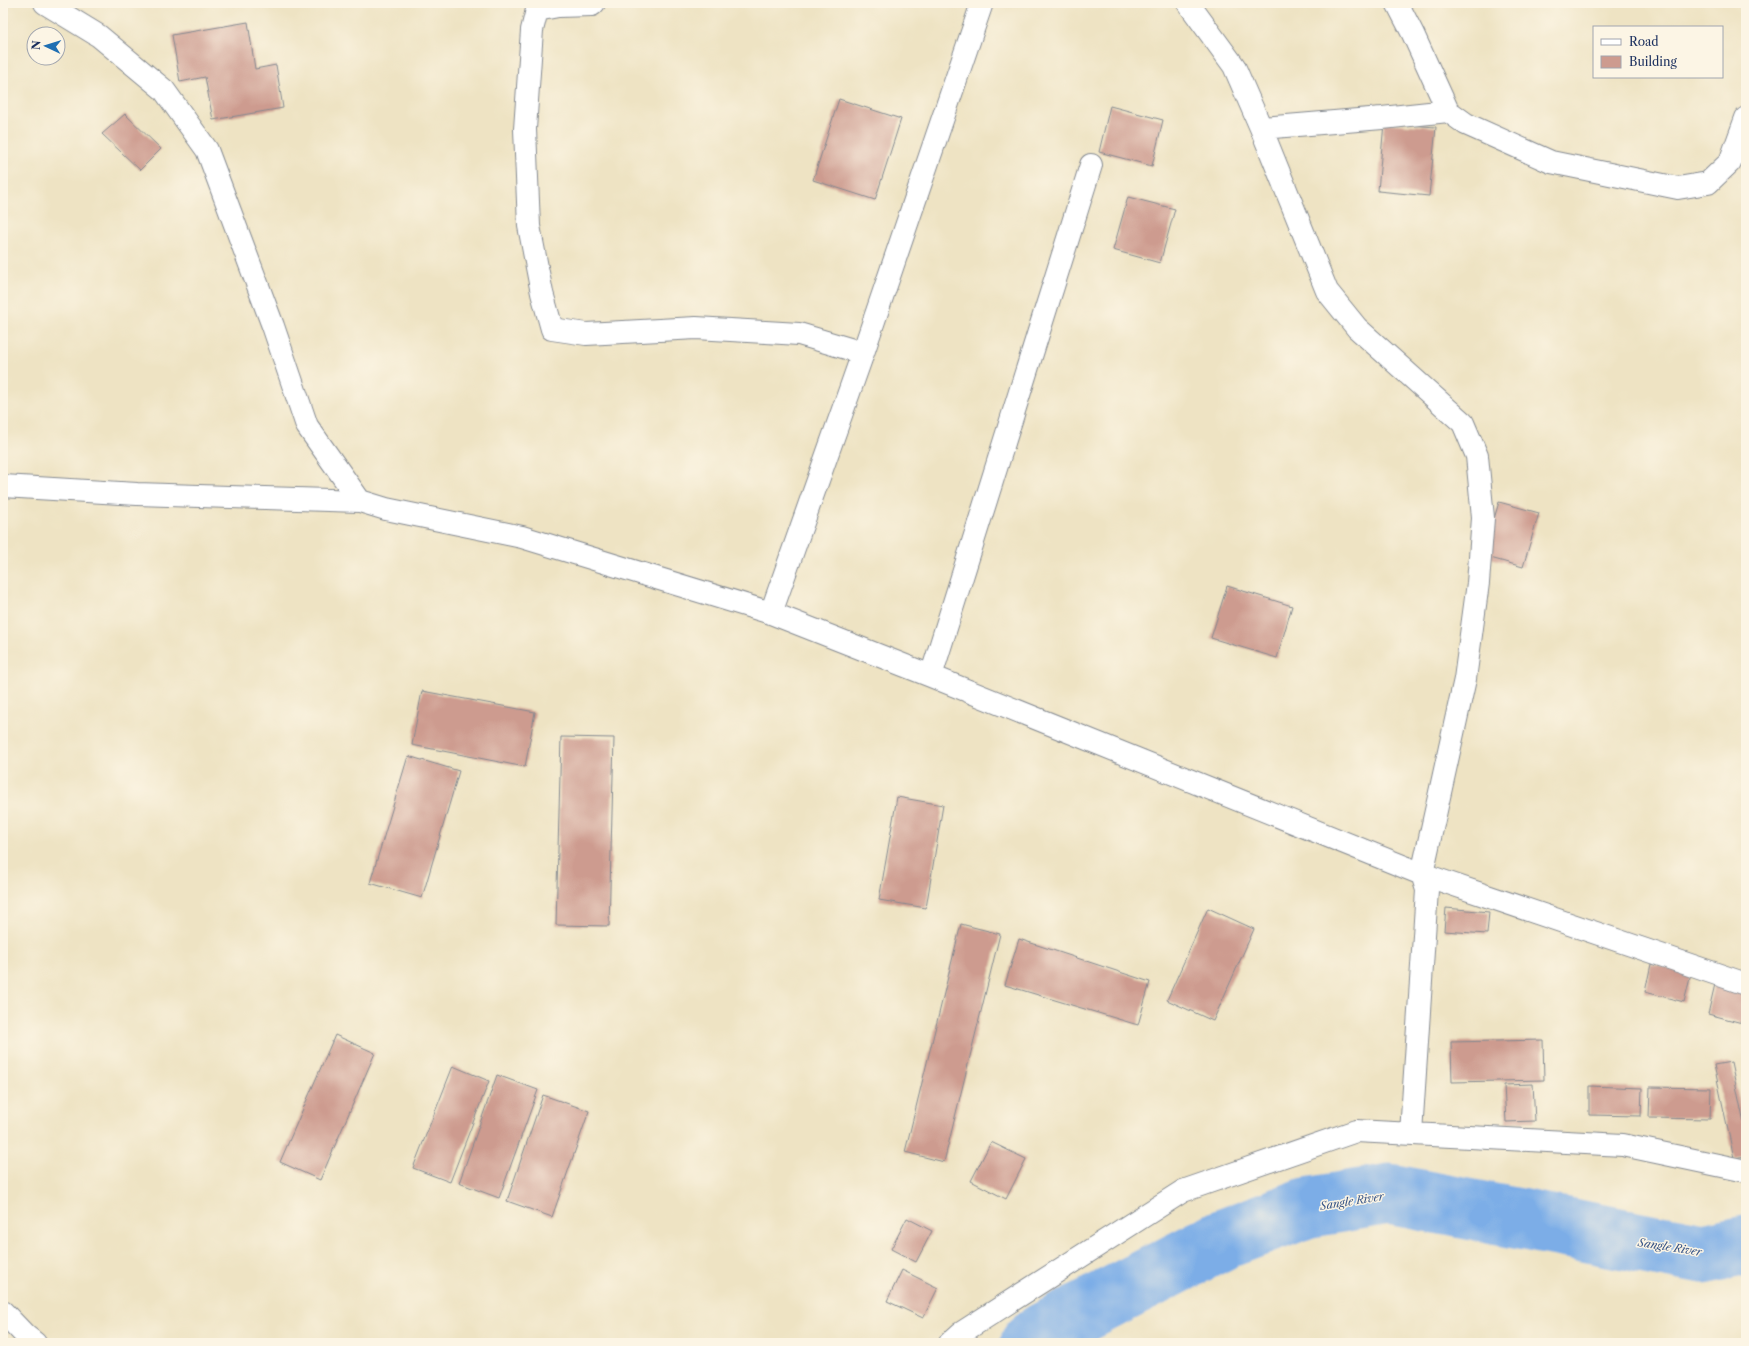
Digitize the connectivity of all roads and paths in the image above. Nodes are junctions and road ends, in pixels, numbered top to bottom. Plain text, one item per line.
1 (45, 3) edge
2 (594, 3) edge
3 (982, 3) edge
4 (1188, 3) edge
5 (1397, 3) edge
6 (1448, 111) junction
7 (1746, 118) edge
8 (1261, 128) junction
9 (1091, 165) dead end
10 (864, 353) junction
11 (3, 486) edge
12 (360, 501) junction
13 (771, 613) junction
14 (931, 676) junction
15 (1422, 874) junction
16 (1746, 984) edge
17 (1411, 1133) junction
18 (1746, 1171) edge
19 (3, 1312) edge
20 (26, 1340) edge
21 (950, 1343) edge

1 - 12 street
2 - 10 street
3 - 10 street
4 - 8 street
5 - 6 street
6 - 7 street
6 - 8 street
8 - 15 street
9 - 14 street
10 - 13 street
11 - 12 street
12 - 13 street
13 - 14 street
14 - 15 street
15 - 16 street
15 - 17 street
17 - 18 street
17 - 21 street
19 - 20 street

